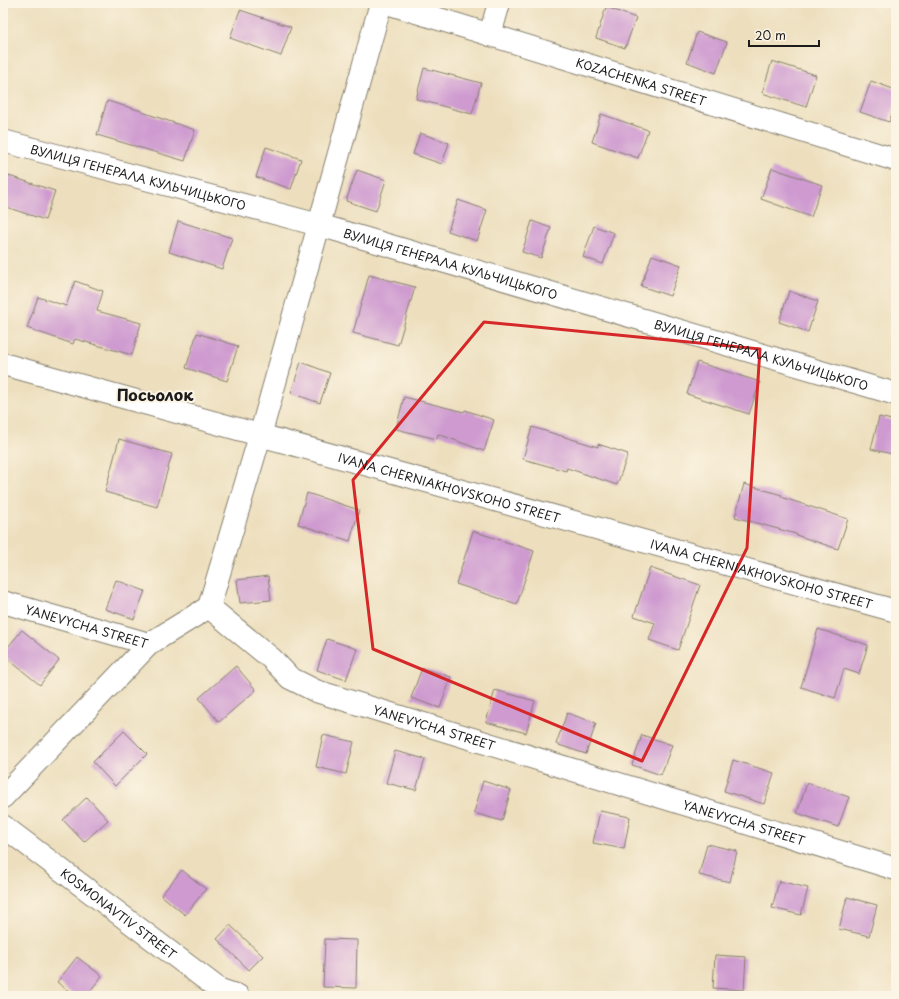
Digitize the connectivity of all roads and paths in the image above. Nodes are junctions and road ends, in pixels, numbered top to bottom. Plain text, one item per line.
1 (381, 3) edge
2 (387, 3) edge
3 (499, 3) edge
4 (490, 35) junction
5 (3, 141) edge
6 (896, 160) edge
7 (318, 225) junction
8 (3, 364) edge
9 (896, 394) edge
10 (260, 436) junction
11 (3, 602) edge
12 (209, 607) junction
13 (896, 611) edge
14 (150, 644) junction
15 (3, 797) edge
16 (3, 826) edge
17 (896, 869) edge
18 (238, 996) edge

1 - 7 street
2 - 4 street, KOZACHENKA STREET
3 - 4 street
4 - 6 street, KOZACHENKA STREET
5 - 7 street, ВУЛИЦЯ ГЕНЕРАЛА КУЛЬЧИЦЬКОГО
7 - 9 street, ВУЛИЦЯ ГЕНЕРАЛА КУЛЬЧИЦЬКОГО
7 - 10 street
8 - 10 street, IVANA CHERNIAKHOVSKOHO STREET
10 - 12 street
10 - 13 street, IVANA CHERNIAKHOVSKOHO STREET
11 - 14 street, YANEVYCHA STREET
12 - 14 street, YANEVYCHA STREET
12 - 17 street, YANEVYCHA STREET
14 - 15 street
16 - 18 street, KOSMONAVTIV STREET

